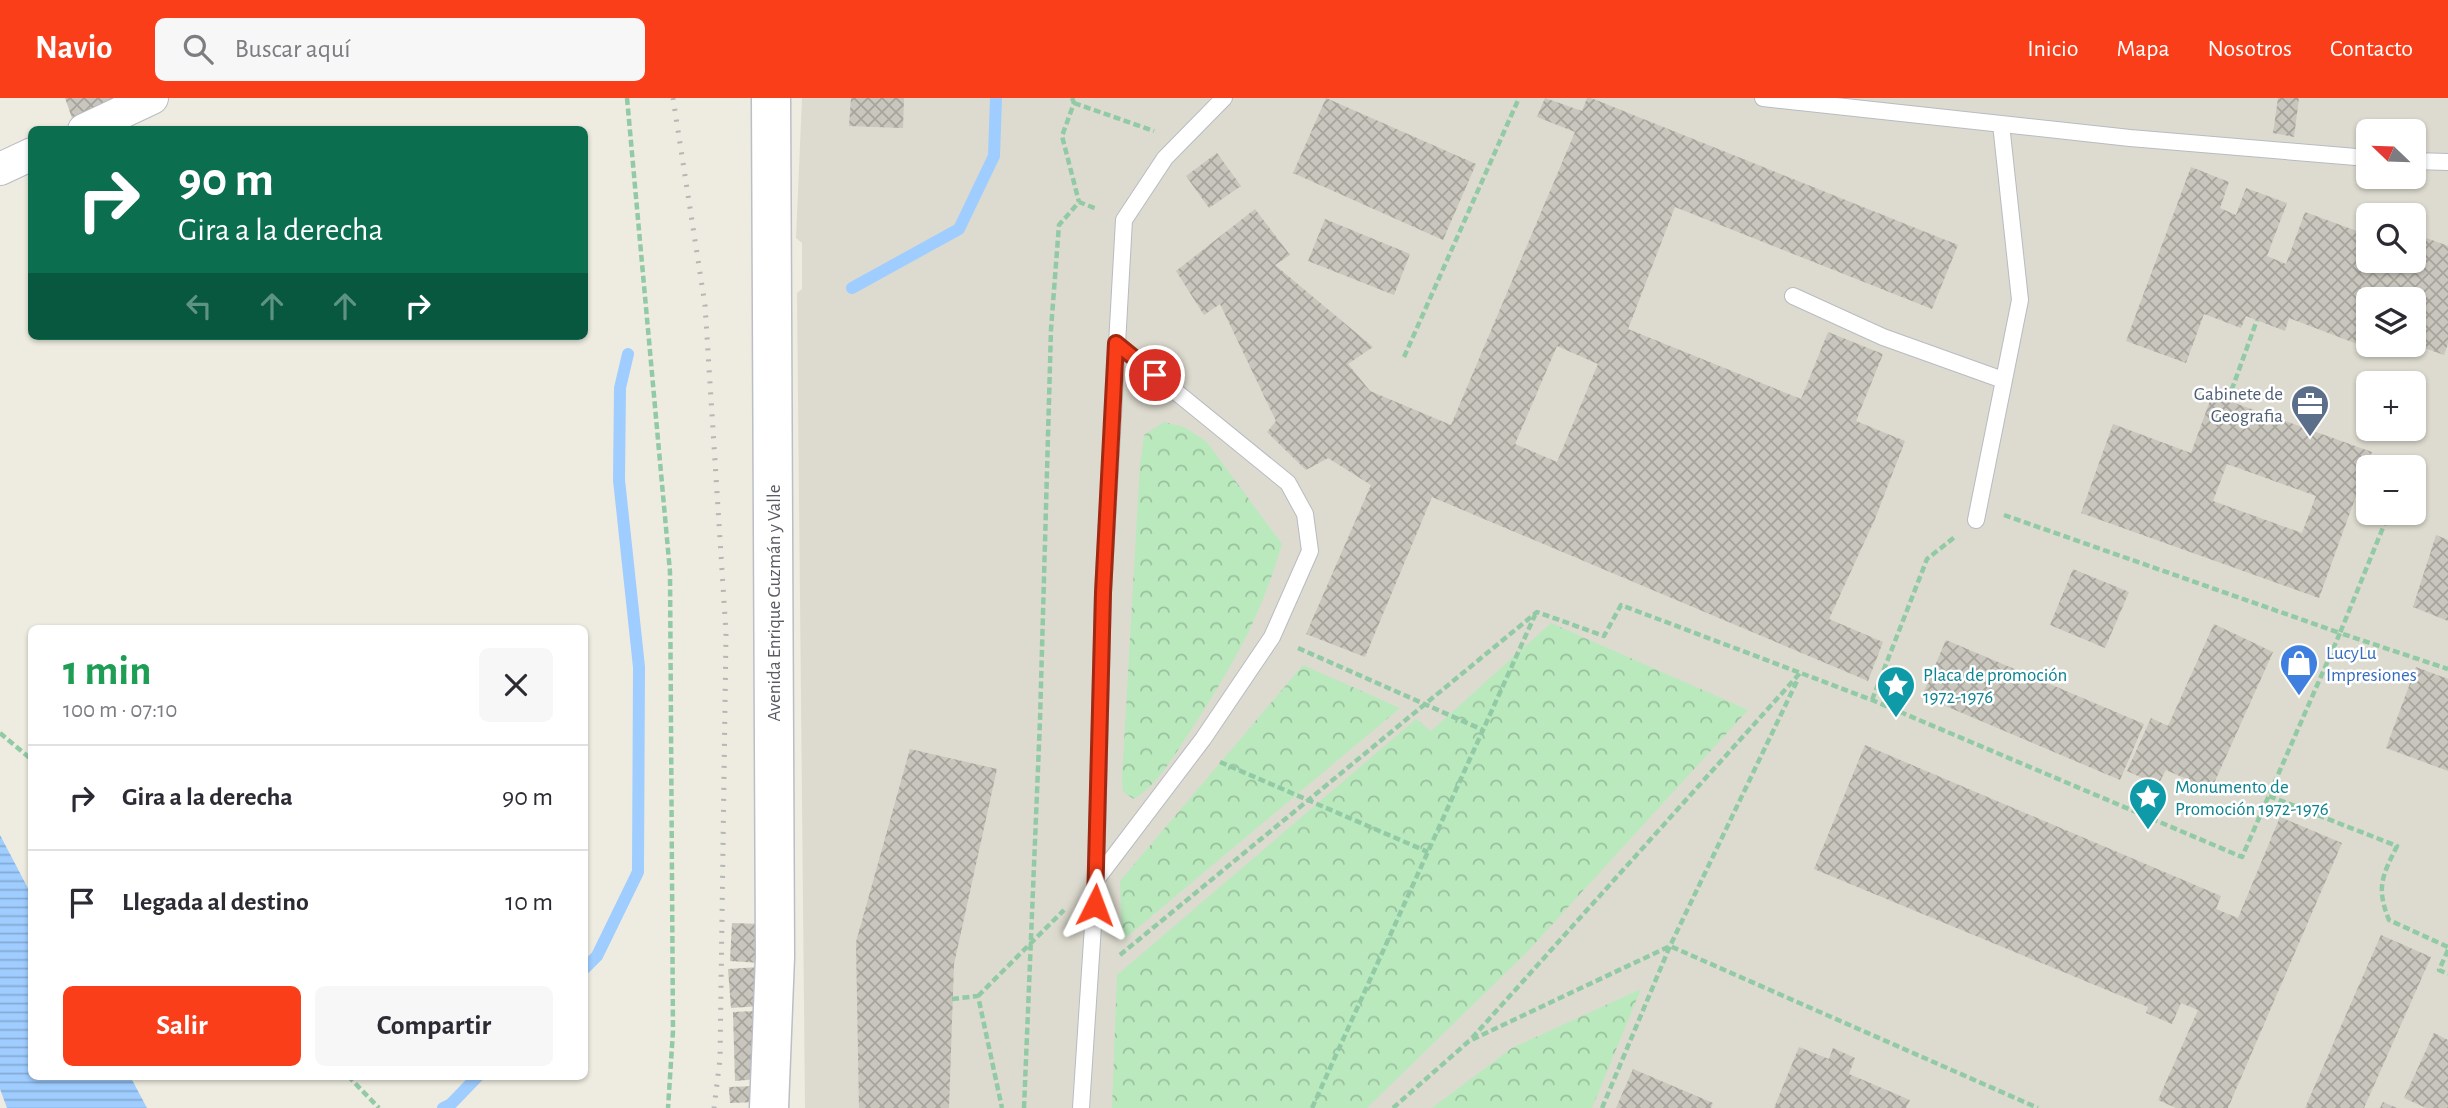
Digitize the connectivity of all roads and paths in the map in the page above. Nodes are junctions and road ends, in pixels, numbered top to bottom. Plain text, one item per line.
1 (152, 98) edge
2 (627, 98) edge
3 (771, 98) edge
4 (1224, 98) edge
5 (1519, 98) edge
6 (1763, 98) edge
7 (1073, 100) edge
8 (2001, 124) junction
9 (92, 126) edge
10 (1181, 140) junction
11 (28, 156) edge
12 (2356, 157) edge
13 (2426, 161) edge
14 (2448, 162) edge
15 (0, 169) edge
16 (1079, 202) junction
17 (1124, 220) junction
18 (1793, 296) dead end
19 (2257, 320) dead end
20 (1116, 343) junction
21 (1404, 357) dead end
22 (2003, 380) junction
23 (2228, 400) dead end
24 (1977, 513) junction
25 (2384, 525) edge
26 (1536, 612) junction
27 (2340, 633) junction
28 (1272, 637) junction
29 (2448, 668) edge
30 (1801, 671) junction
31 (1872, 700) junction
32 (1425, 704) junction
33 (1483, 730) junction
34 (0, 733) edge
35 (1195, 750) junction
36 (28, 757) edge
37 (2269, 796) junction
38 (1307, 800) junction
39 (1428, 852) junction
40 (1096, 880) junction
41 (1031, 942) junction
42 (1670, 946) junction
43 (2448, 948) edge
44 (2448, 974) edge
45 (1089, 980) junction
46 (978, 996) junction
47 (952, 999) dead end
48 (1469, 1041) junction
49 (352, 1080) edge
50 (379, 1108) edge
51 (668, 1108) edge
52 (769, 1108) edge
53 (1002, 1108) edge
54 (1024, 1108) edge
55 (1081, 1108) edge
56 (1312, 1108) edge
57 (1393, 1108) edge
58 (1602, 1108) edge
59 (2038, 1108) edge

1 - 9 street
2 - 51 path
3 - 52 street, Avenida Enrique Guzmán y Valle
4 - 10 lane
5 - 21 path
6 - 8 lane
7 - 10 path
7 - 16 path
8 - 12 lane
8 - 22 lane
10 - 17 lane
11 - 15 street
13 - 14 lane
16 - 17 path
16 - 41 path
17 - 20 lane
18 - 22 lane
19 - 23 path
20 - 28 lane
20 - 40 lane
22 - 24 lane
24 - 27 path
24 - 31 path
25 - 27 path
26 - 30 path
26 - 32 path
26 - 33 path
27 - 29 path
27 - 37 path
28 - 32 path
28 - 35 lane
30 - 31 path
30 - 42 path
30 - 48 path
31 - 37 path
32 - 33 path
32 - 38 path
33 - 39 path
34 - 36 path
35 - 38 path
35 - 40 lane
37 - 43 path
38 - 39 path
38 - 45 path
39 - 56 path
40 - 41 path
40 - 45 lane
41 - 46 path
41 - 54 path
42 - 48 path
42 - 58 path
42 - 59 path
43 - 44 path
45 - 55 lane
46 - 47 path
46 - 53 path
48 - 57 path
49 - 50 path

